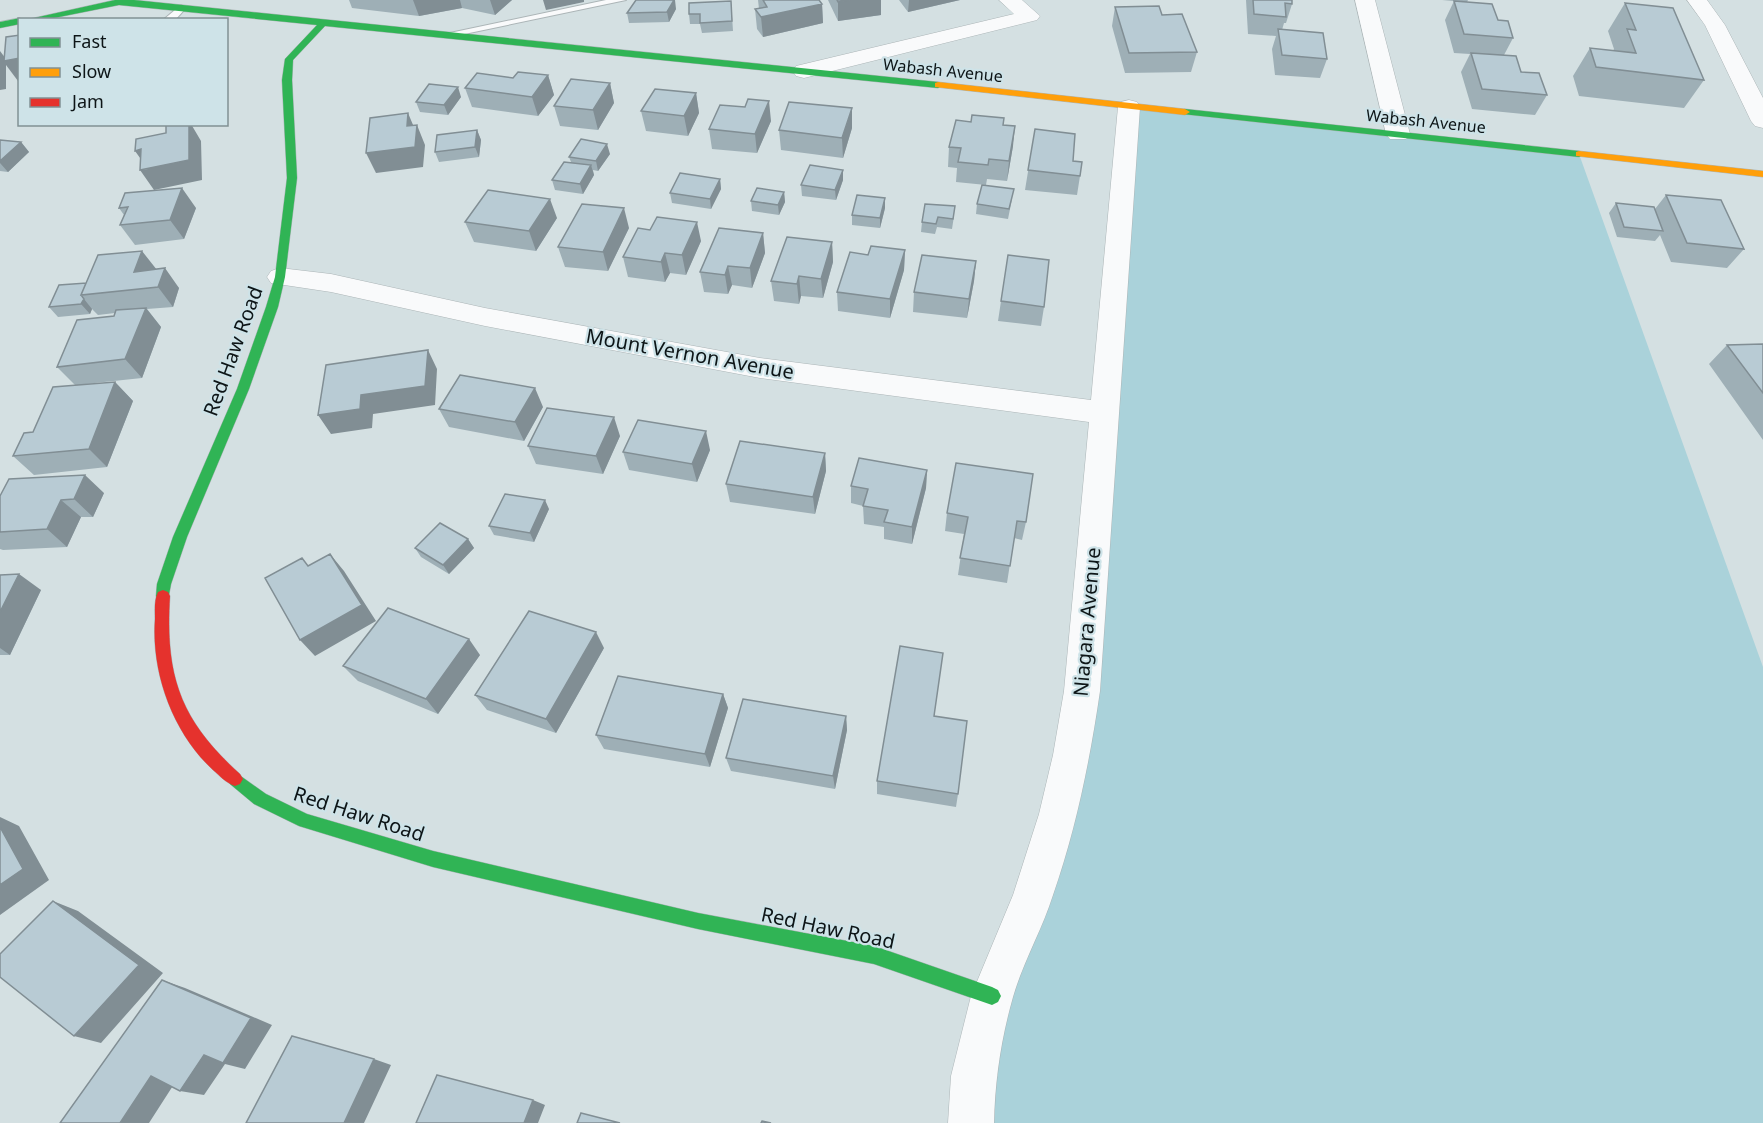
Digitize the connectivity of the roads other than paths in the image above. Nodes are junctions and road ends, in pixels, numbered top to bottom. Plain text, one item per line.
1 (621, 0) edge
2 (1009, 0) edge
3 (1365, 0) edge
4 (1697, 0) edge
5 (124, 1) edge
6 (93, 4) edge
7 (181, 8) junction
8 (37, 18) edge
9 (170, 18) edge
10 (18, 21) edge
11 (324, 22) junction
12 (0, 25) edge
13 (450, 34) junction
14 (804, 71) junction
15 (1129, 106) junction
16 (1763, 121) edge
17 (1398, 134) junction
18 (1763, 174) edge
19 (280, 277) junction
20 (1104, 413) junction
21 (992, 996) junction
22 (971, 1123) edge

1 - 13 lane
2 - 14 street
3 - 17 street
4 - 16 street
5 - 6 street, Wabash Avenue
5 - 7 street, Wabash Avenue
6 - 8 street, Wabash Avenue
7 - 9 lane
7 - 11 street, Wabash Avenue
10 - 12 street
11 - 13 street, Wabash Avenue
11 - 19 street, Red Haw Road
13 - 14 street, Wabash Avenue
14 - 15 street, Wabash Avenue
15 - 17 street, Wabash Avenue
15 - 20 street, Niagara Avenue
17 - 18 street, Wabash Avenue
19 - 20 street, Mount Vernon Avenue
19 - 21 street, Red Haw Road
20 - 21 street, Niagara Avenue
21 - 22 street, Niagara Avenue

